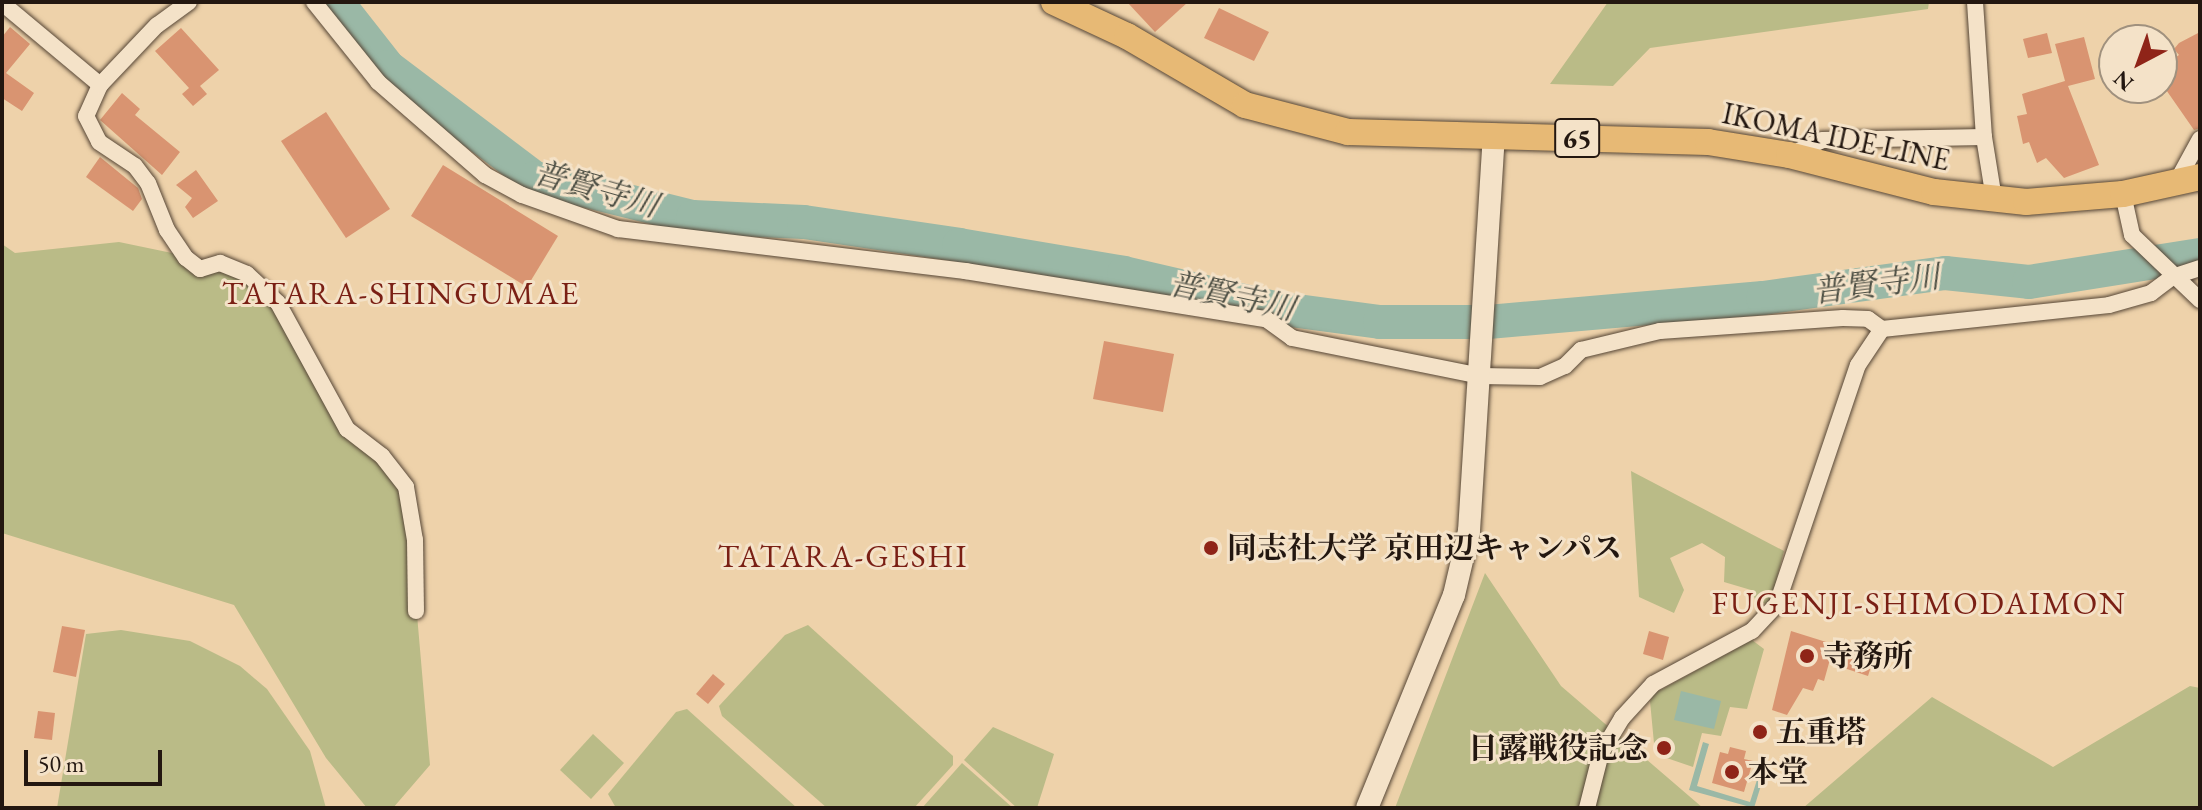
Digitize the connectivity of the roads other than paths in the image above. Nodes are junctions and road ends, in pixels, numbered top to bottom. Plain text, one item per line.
1 (189, 2) edge
2 (314, 2) edge
3 (1054, 2) edge
4 (1975, 2) edge
5 (2, 3) edge
6 (100, 85) junction
7 (1494, 135) junction
8 (1984, 137) junction
9 (2200, 139) edge
10 (1789, 155) junction
11 (2189, 179) edge
12 (2123, 194) junction
13 (1994, 199) junction
14 (2200, 268) edge
15 (2172, 277) junction
16 (2200, 300) edge
17 (1882, 329) junction
18 (1481, 369) junction
19 (416, 611) dead end
20 (1367, 808) edge
21 (1587, 808) edge

1 - 6 street
2 - 18 street
3 - 7 main road, IKOMA IDE LINE / 65
4 - 8 street
5 - 6 street
6 - 19 street
7 - 10 main road, IKOMA IDE LINE / 65
7 - 18 street
8 - 10 street
8 - 13 street
9 - 11 street
10 - 13 main road, IKOMA IDE LINE / 65
11 - 12 main road, IKOMA IDE LINE / 65
12 - 13 main road, IKOMA IDE LINE / 65
12 - 15 street
14 - 15 street
15 - 16 street
15 - 17 street
17 - 18 street
17 - 21 street
18 - 20 street

